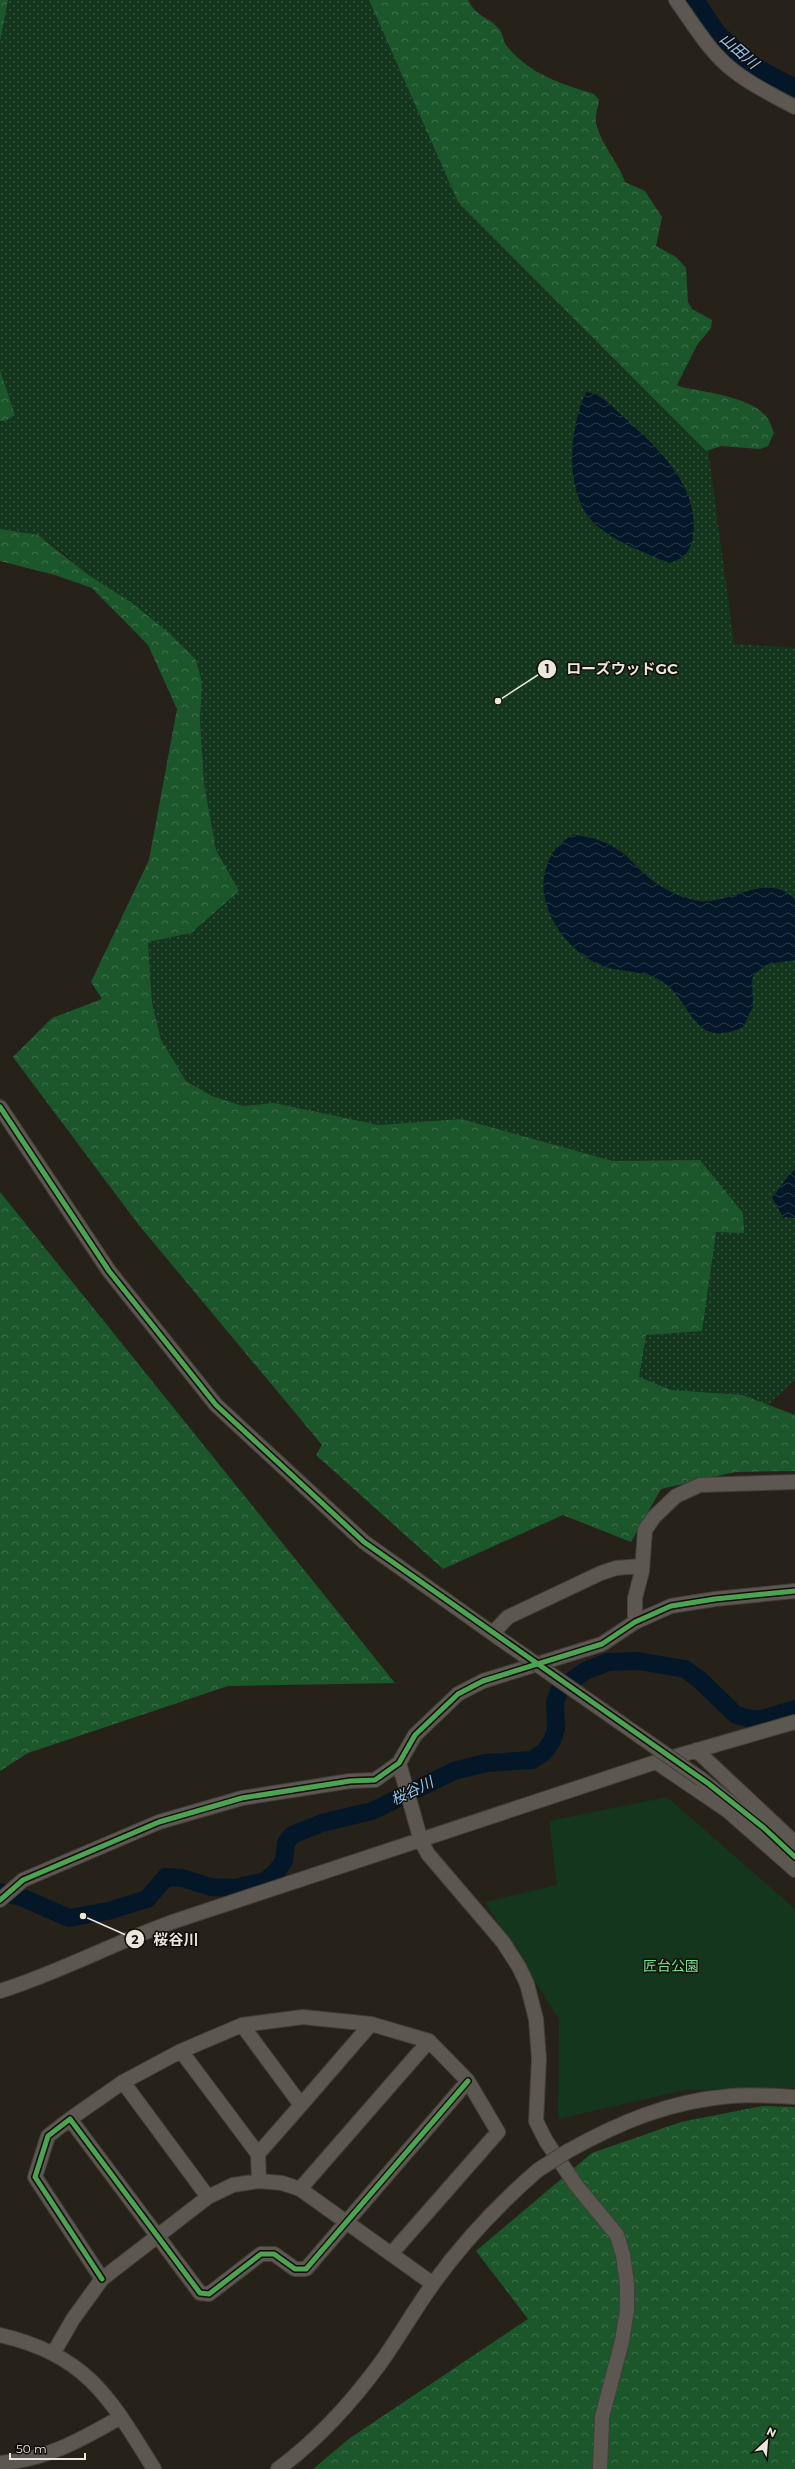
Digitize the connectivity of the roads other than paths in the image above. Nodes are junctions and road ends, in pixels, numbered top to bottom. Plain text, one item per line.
1 (676, 0) edge
2 (795, 107) edge
3 (0, 1107) edge
4 (795, 1482) edge
5 (642, 1566) junction
6 (795, 1591) edge
7 (635, 1622) junction
8 (496, 1635) junction
9 (795, 1722) edge
10 (696, 1750) junction
11 (656, 1762) junction
12 (399, 1763) junction
13 (421, 1841) junction
14 (795, 1843) edge
15 (795, 1857) edge
16 (795, 1870) edge
17 (0, 1900) edge
18 (0, 1991) edge
19 (371, 2024) junction
20 (242, 2025) junction
21 (428, 2041) junction
22 (181, 2051) junction
23 (468, 2081) junction
24 (123, 2082) junction
25 (795, 2097) edge
26 (302, 2105) junction
27 (70, 2119) junction
28 (258, 2154) junction
29 (259, 2181) junction
30 (300, 2189) junction
31 (208, 2197) junction
32 (346, 2222) junction
33 (158, 2235) junction
34 (391, 2254) junction
35 (102, 2279) junction
36 (433, 2284) junction
37 (0, 2335) edge
38 (54, 2352) junction
39 (121, 2416) junction
40 (0, 2463) edge
41 (154, 2469) edge
42 (278, 2469) edge
43 (600, 2469) edge

1 - 2 street
3 - 8 street
4 - 5 street
5 - 7 street
5 - 8 street
6 - 7 street
7 - 12 street
8 - 15 street, bridge
9 - 10 street
10 - 11 street
10 - 14 street
11 - 13 street
11 - 16 street
12 - 13 street
12 - 17 street
13 - 18 street
13 - 43 street
19 - 20 street
19 - 21 street
19 - 26 street
20 - 22 street
20 - 26 street
21 - 23 street
21 - 30 street
22 - 24 street
22 - 28 street
23 - 32 street
23 - 34 street
24 - 27 street
24 - 31 street
25 - 36 street, bridge
26 - 28 street
27 - 33 street
27 - 35 street
28 - 29 street
29 - 30 street
29 - 31 street
30 - 32 street
31 - 33 street
32 - 33 street
32 - 34 street
33 - 35 street
34 - 36 street
35 - 38 street
36 - 42 street
37 - 38 street
38 - 39 street
39 - 40 street
39 - 41 street

